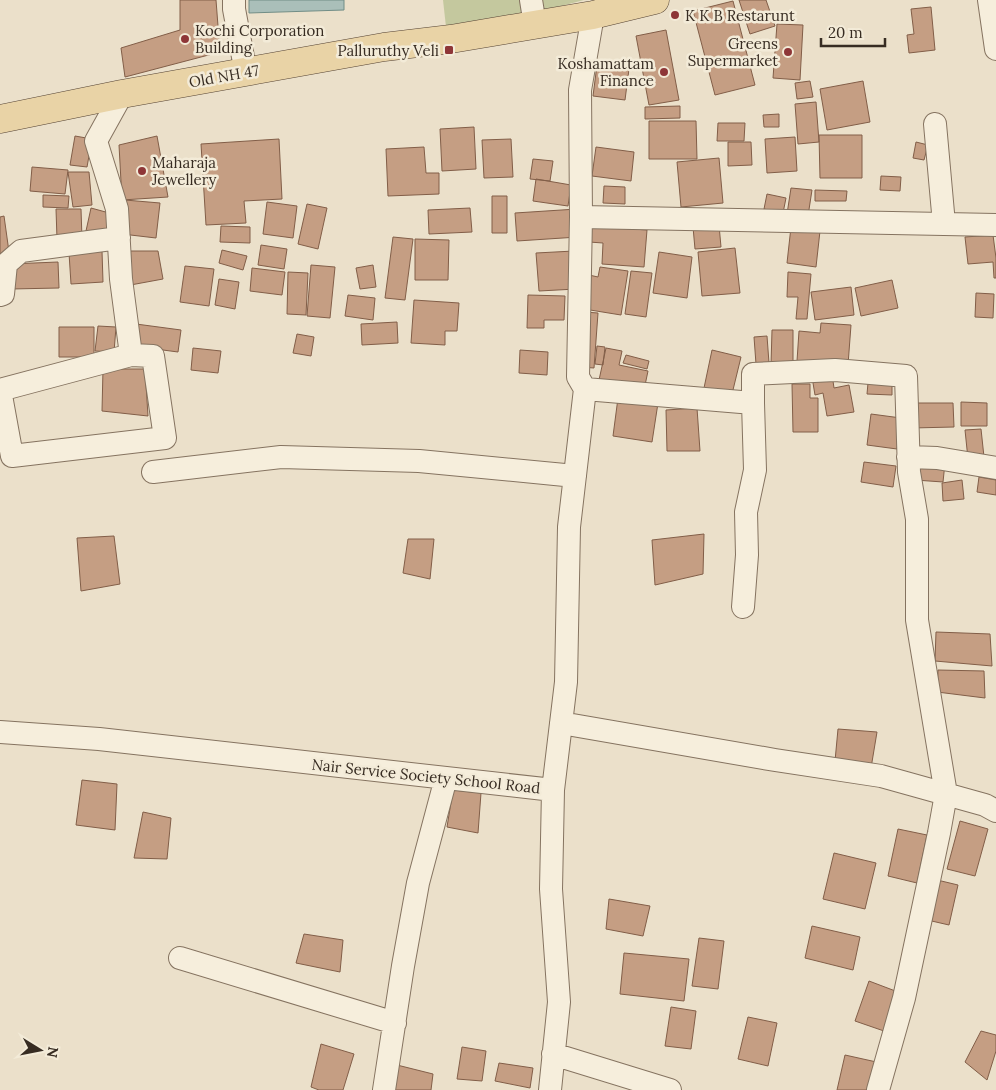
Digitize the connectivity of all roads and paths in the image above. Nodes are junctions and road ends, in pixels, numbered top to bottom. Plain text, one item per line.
1 (234, 0) edge
2 (655, 0) edge
3 (989, 0) edge
4 (533, 12) edge
5 (593, 15) junction
6 (996, 49) edge
7 (246, 72) junction
8 (122, 94) junction
9 (0, 119) edge
10 (935, 124) dead end
11 (582, 217) junction
12 (944, 224) junction
13 (996, 225) edge
14 (119, 238) junction
15 (0, 295) edge
16 (132, 356) junction
17 (585, 389) junction
18 (0, 390) edge
19 (753, 404) junction
20 (908, 456) junction
21 (996, 468) edge
22 (153, 472) dead end
23 (575, 476) junction
24 (744, 607) dead end
25 (561, 723) junction
26 (0, 732) edge
27 (446, 778) junction
28 (553, 790) junction
29 (946, 794) junction
30 (996, 811) edge
31 (180, 958) dead end
32 (395, 1023) junction
33 (554, 1054) junction
34 (384, 1090) edge
35 (550, 1090) edge
36 (670, 1090) edge
37 (878, 1090) edge

1 - 7 street
2 - 5 main road, Old NH 47
3 - 6 street
4 - 5 main road, Old NH 47
4 - 7 main road, Old NH 47
5 - 11 street
7 - 8 main road, Old NH 47
8 - 9 main road, Old NH 47
8 - 14 street
10 - 12 street
11 - 12 street
11 - 17 street
12 - 13 street
14 - 15 street
14 - 16 street
16 - 18 street
16 - 18 street
17 - 19 street
17 - 23 street
19 - 20 street
19 - 24 street
20 - 21 street
20 - 29 street
22 - 23 street
23 - 25 street
25 - 28 street
25 - 29 street
26 - 27 street, Nair Service Society School Road
27 - 28 street, Nair Service Society School Road
27 - 32 street
28 - 33 street, Nair Service Society School Road
29 - 30 street
29 - 37 street
31 - 32 street
32 - 34 street
33 - 35 street, Nair Service Society School Road
33 - 36 street

